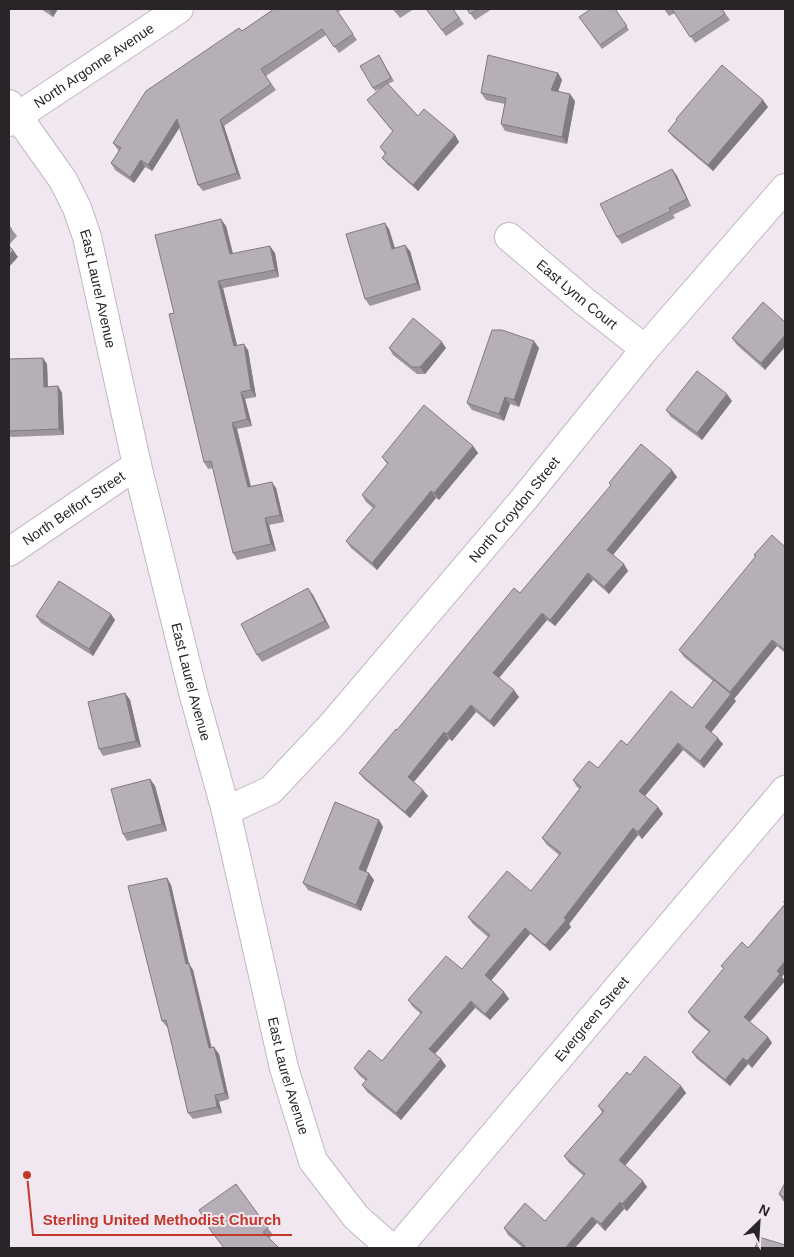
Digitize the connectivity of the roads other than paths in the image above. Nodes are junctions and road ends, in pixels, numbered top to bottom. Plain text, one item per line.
1 (179, 9) edge
2 (12, 114) edge
3 (785, 188) edge
4 (509, 237) dead end
5 (645, 349) junction
6 (137, 465) junction
7 (9, 552) edge
8 (785, 790) edge
9 (226, 811) junction
10 (390, 1248) edge
11 (398, 1248) edge

1 - 2 street, North Argonne Avenue
2 - 6 street, East Laurel Avenue
3 - 5 street, North Croydon Street
4 - 5 street, East Lynn Court
5 - 9 street, North Croydon Street
6 - 7 street, North Belfort Street
6 - 9 street, East Laurel Avenue
8 - 11 street, Evergreen Street
9 - 10 street, East Laurel Avenue

